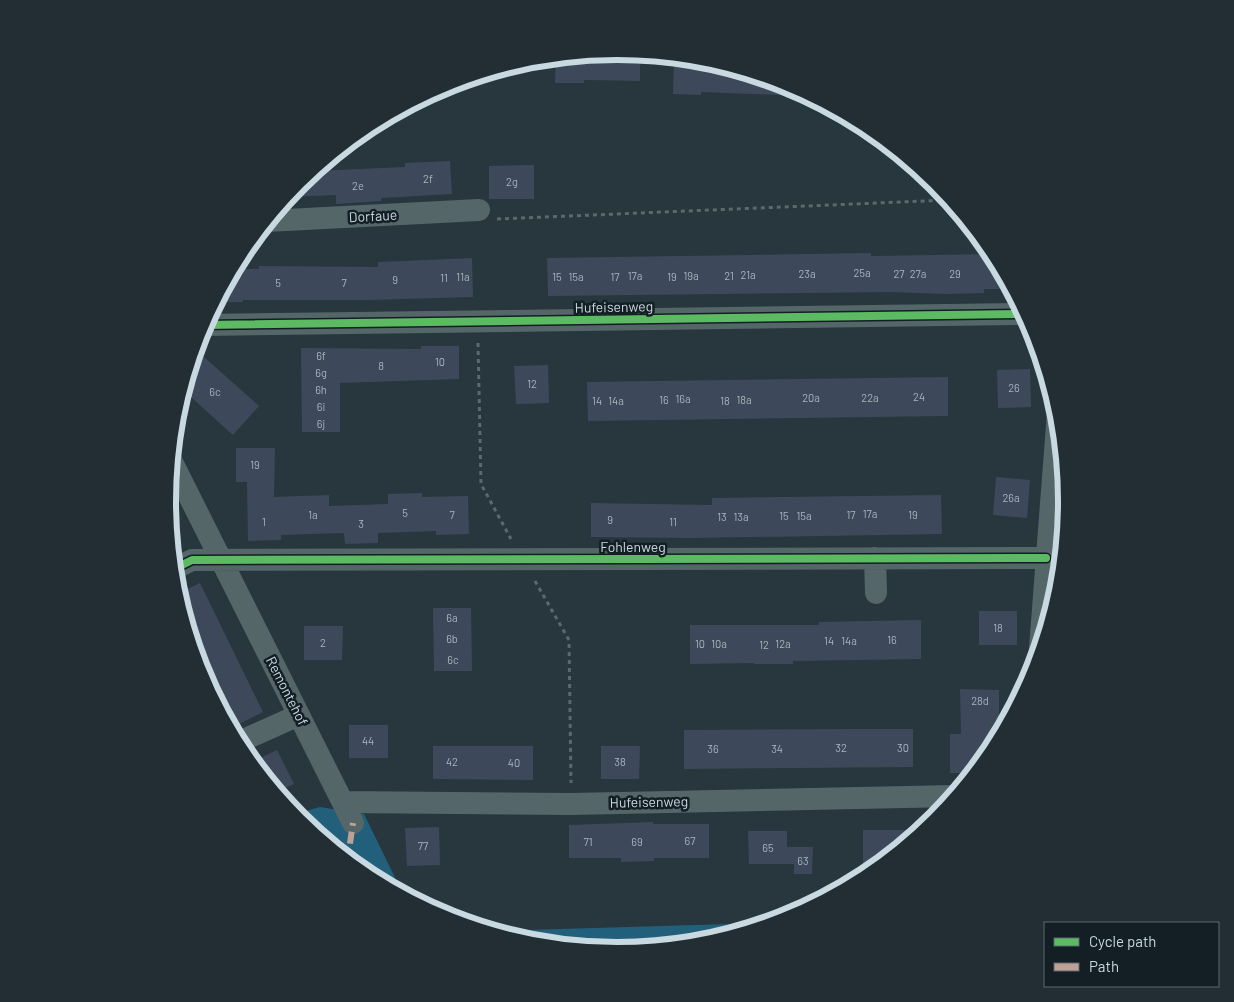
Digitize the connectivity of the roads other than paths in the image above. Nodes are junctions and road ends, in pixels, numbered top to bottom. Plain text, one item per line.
1 (479, 210) road end
2 (276, 221) edge
3 (1016, 314) edge
4 (213, 326) edge
5 (1055, 451) edge
6 (177, 472) edge
7 (875, 558) junction
8 (1046, 558) junction
9 (221, 560) junction
10 (181, 566) edge
11 (876, 593) dead end
12 (1042, 619) edge
13 (299, 715) junction
14 (245, 739) edge
15 (945, 796) edge
16 (343, 802) junction
17 (353, 823) dead end

1 - 2 street, Dorfaue
3 - 4 street, Hufeisenweg
5 - 8 street
6 - 9 street, Remontehof
7 - 8 street, Fohlenweg
7 - 9 street, Fohlenweg
7 - 11 street
8 - 12 street
9 - 10 street
9 - 13 street, Remontehof
13 - 14 street
13 - 16 street, Remontehof
15 - 16 street, Hufeisenweg
16 - 17 street, Remontehof

